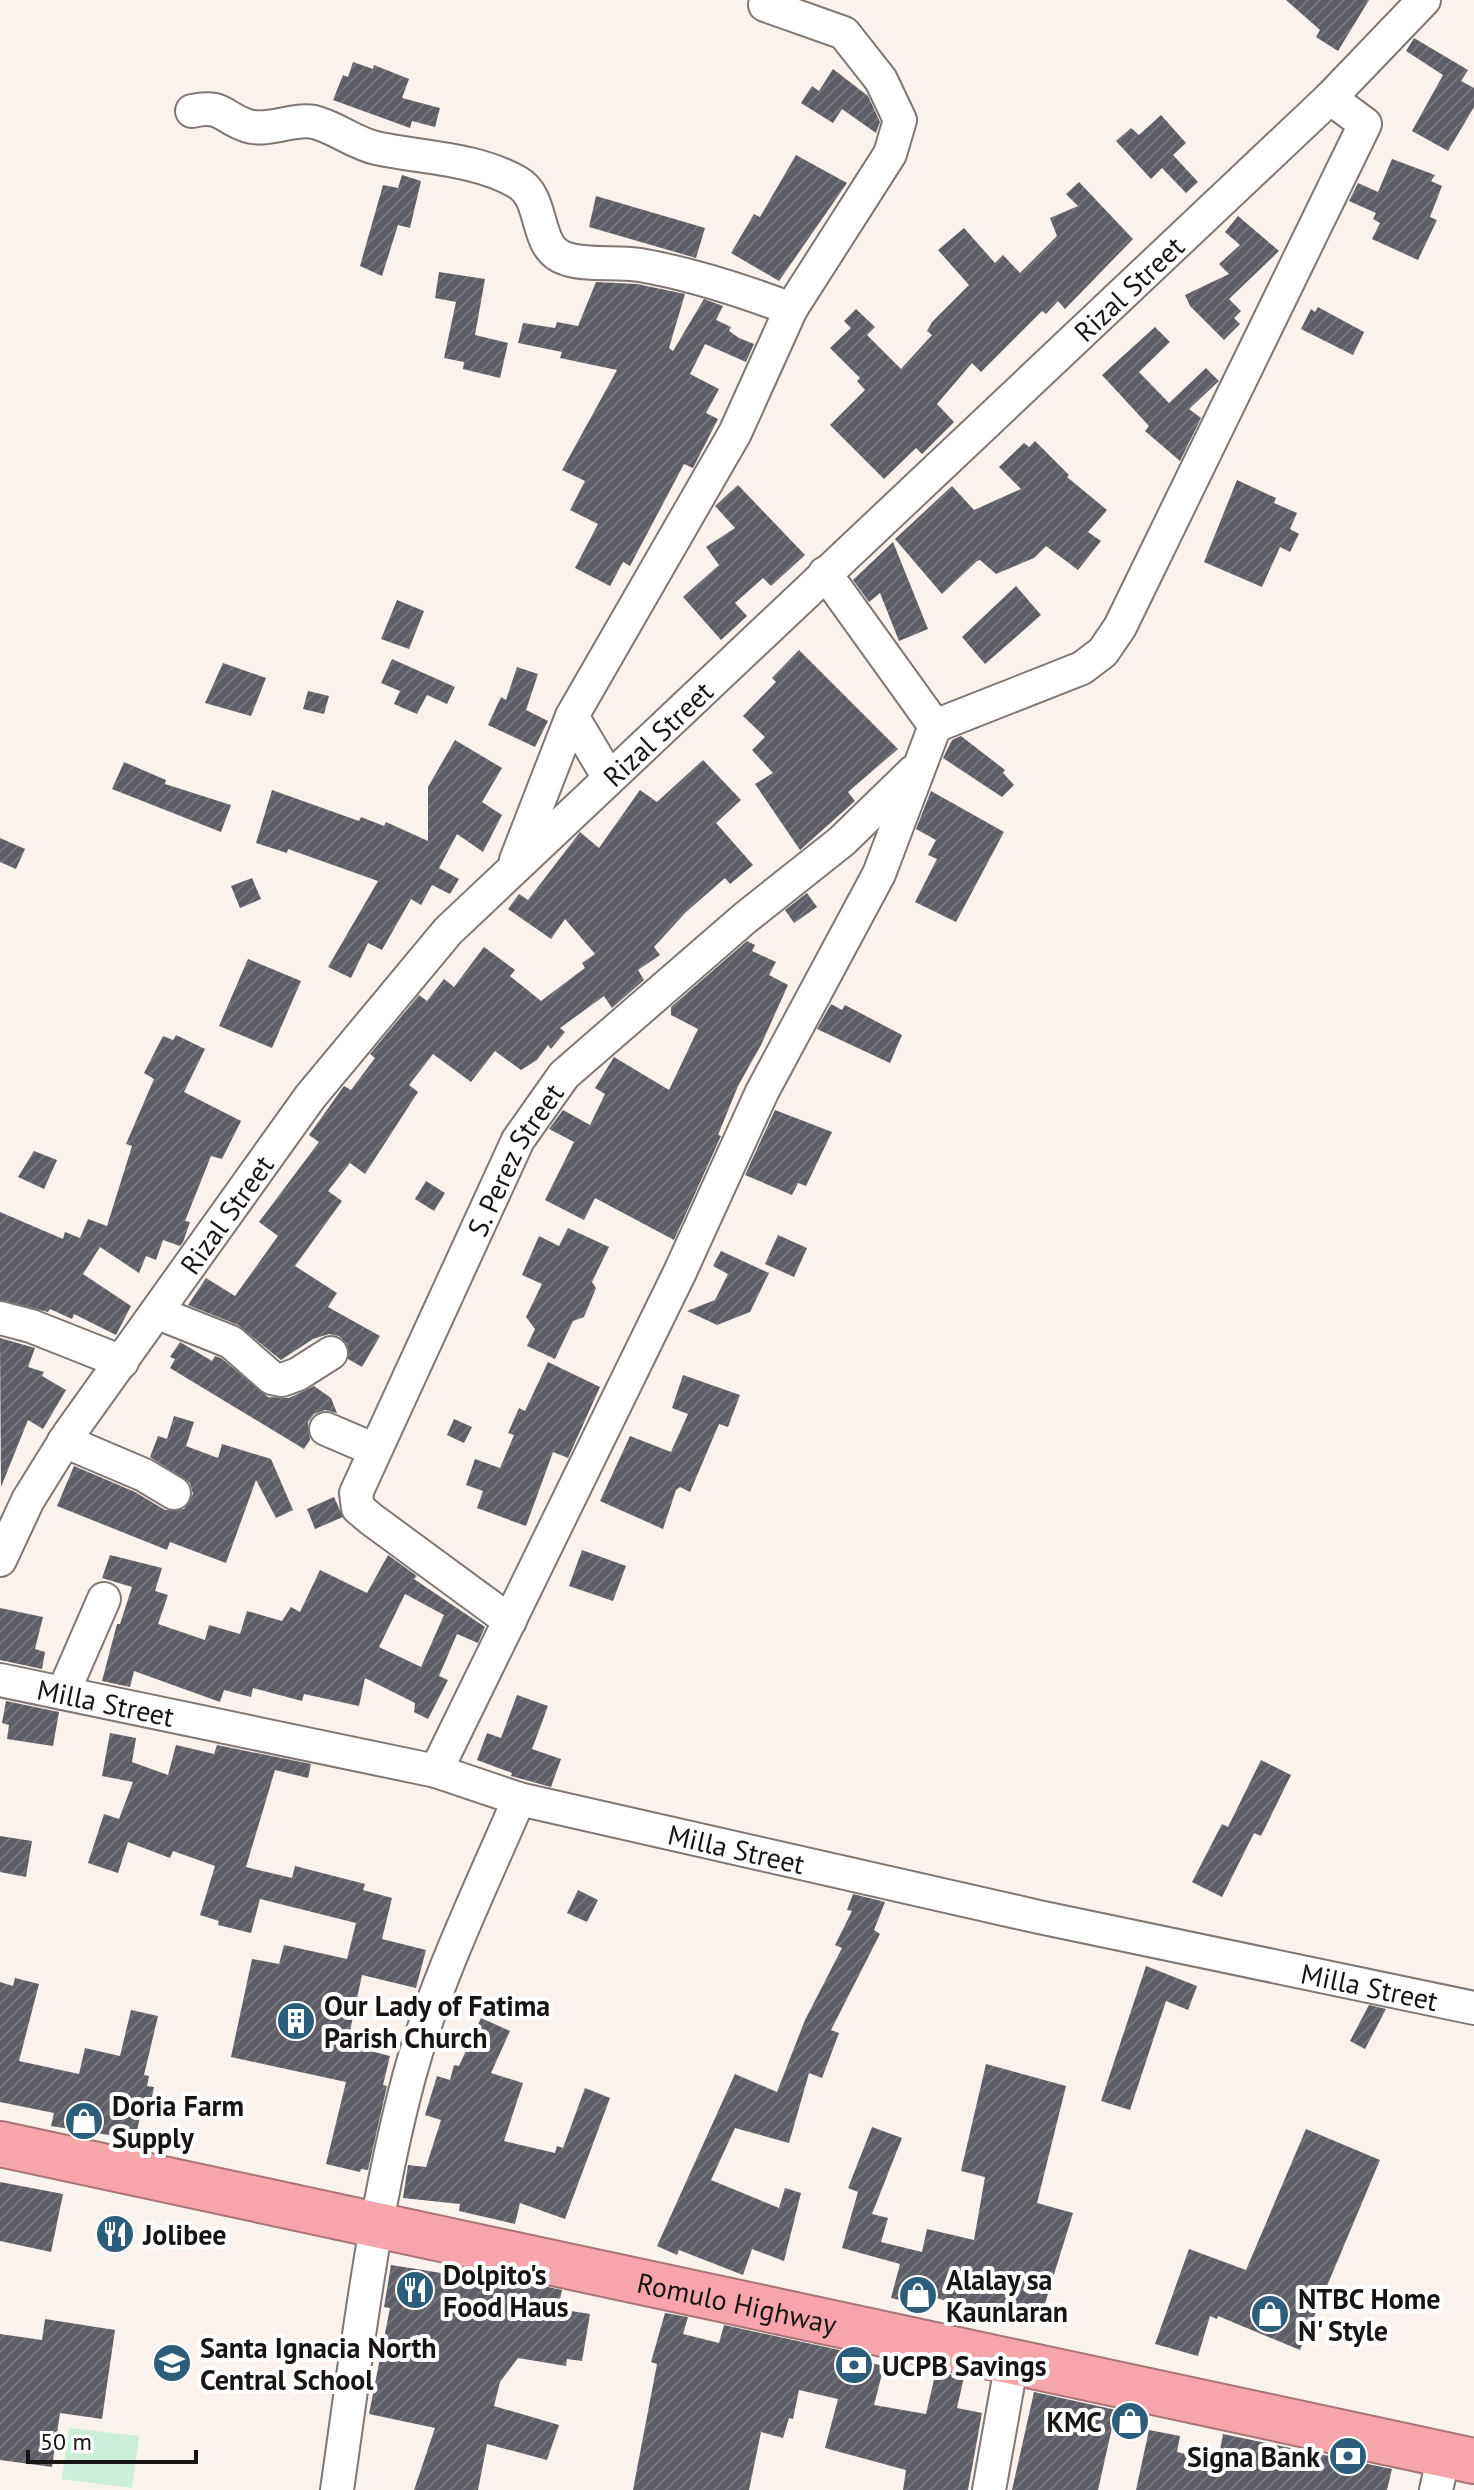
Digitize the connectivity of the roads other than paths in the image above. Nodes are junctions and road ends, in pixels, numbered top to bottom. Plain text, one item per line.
1 (1424, 0) edge
2 (765, 5) dead end
3 (1330, 98) junction
4 (192, 111) dead end
5 (791, 309) junction
6 (825, 573) junction
7 (572, 716) junction
8 (935, 726) junction
9 (921, 764) junction
10 (609, 778) junction
11 (512, 870) junction
12 (158, 1313) junction
13 (0, 1318) edge
14 (331, 1353) dead end
15 (122, 1362) junction
16 (326, 1429) dead end
17 (64, 1441) junction
18 (375, 1450) junction
19 (174, 1493) dead end
20 (0, 1560) edge
21 (104, 1599) dead end
22 (510, 1621) junction
23 (0, 1680) edge
24 (63, 1693) junction
25 (436, 1771) junction
26 (519, 1799) junction
27 (1474, 2008) edge
28 (0, 2144) edge
29 (375, 2226) junction
30 (1012, 2361) junction
31 (1451, 2468) edge
32 (337, 2490) edge
33 (989, 2490) edge

1 - 3 street, Rizal Street
2 - 5 street
3 - 6 street, Rizal Street
3 - 8 street
4 - 5 street
5 - 7 street
6 - 8 street
6 - 10 street, Rizal Street
7 - 10 street
7 - 11 street
8 - 9 street
9 - 18 street, S. Perez Street
9 - 22 street
10 - 11 street, Rizal Street
11 - 12 street, Rizal Street
12 - 14 street
12 - 15 street, Rizal Street
13 - 15 street
15 - 17 street, Rizal Street
16 - 18 street
17 - 19 street
17 - 20 street, Rizal Street
18 - 22 street, S. Perez Street
21 - 24 street
22 - 25 street
23 - 24 street, Milla Street
24 - 25 street, Milla Street
25 - 26 street, Milla Street
26 - 27 street, Milla Street
26 - 29 street
28 - 29 highway, Romulo Highway
29 - 30 highway, Romulo Highway
29 - 32 street
30 - 31 highway, Romulo Highway
30 - 33 street

